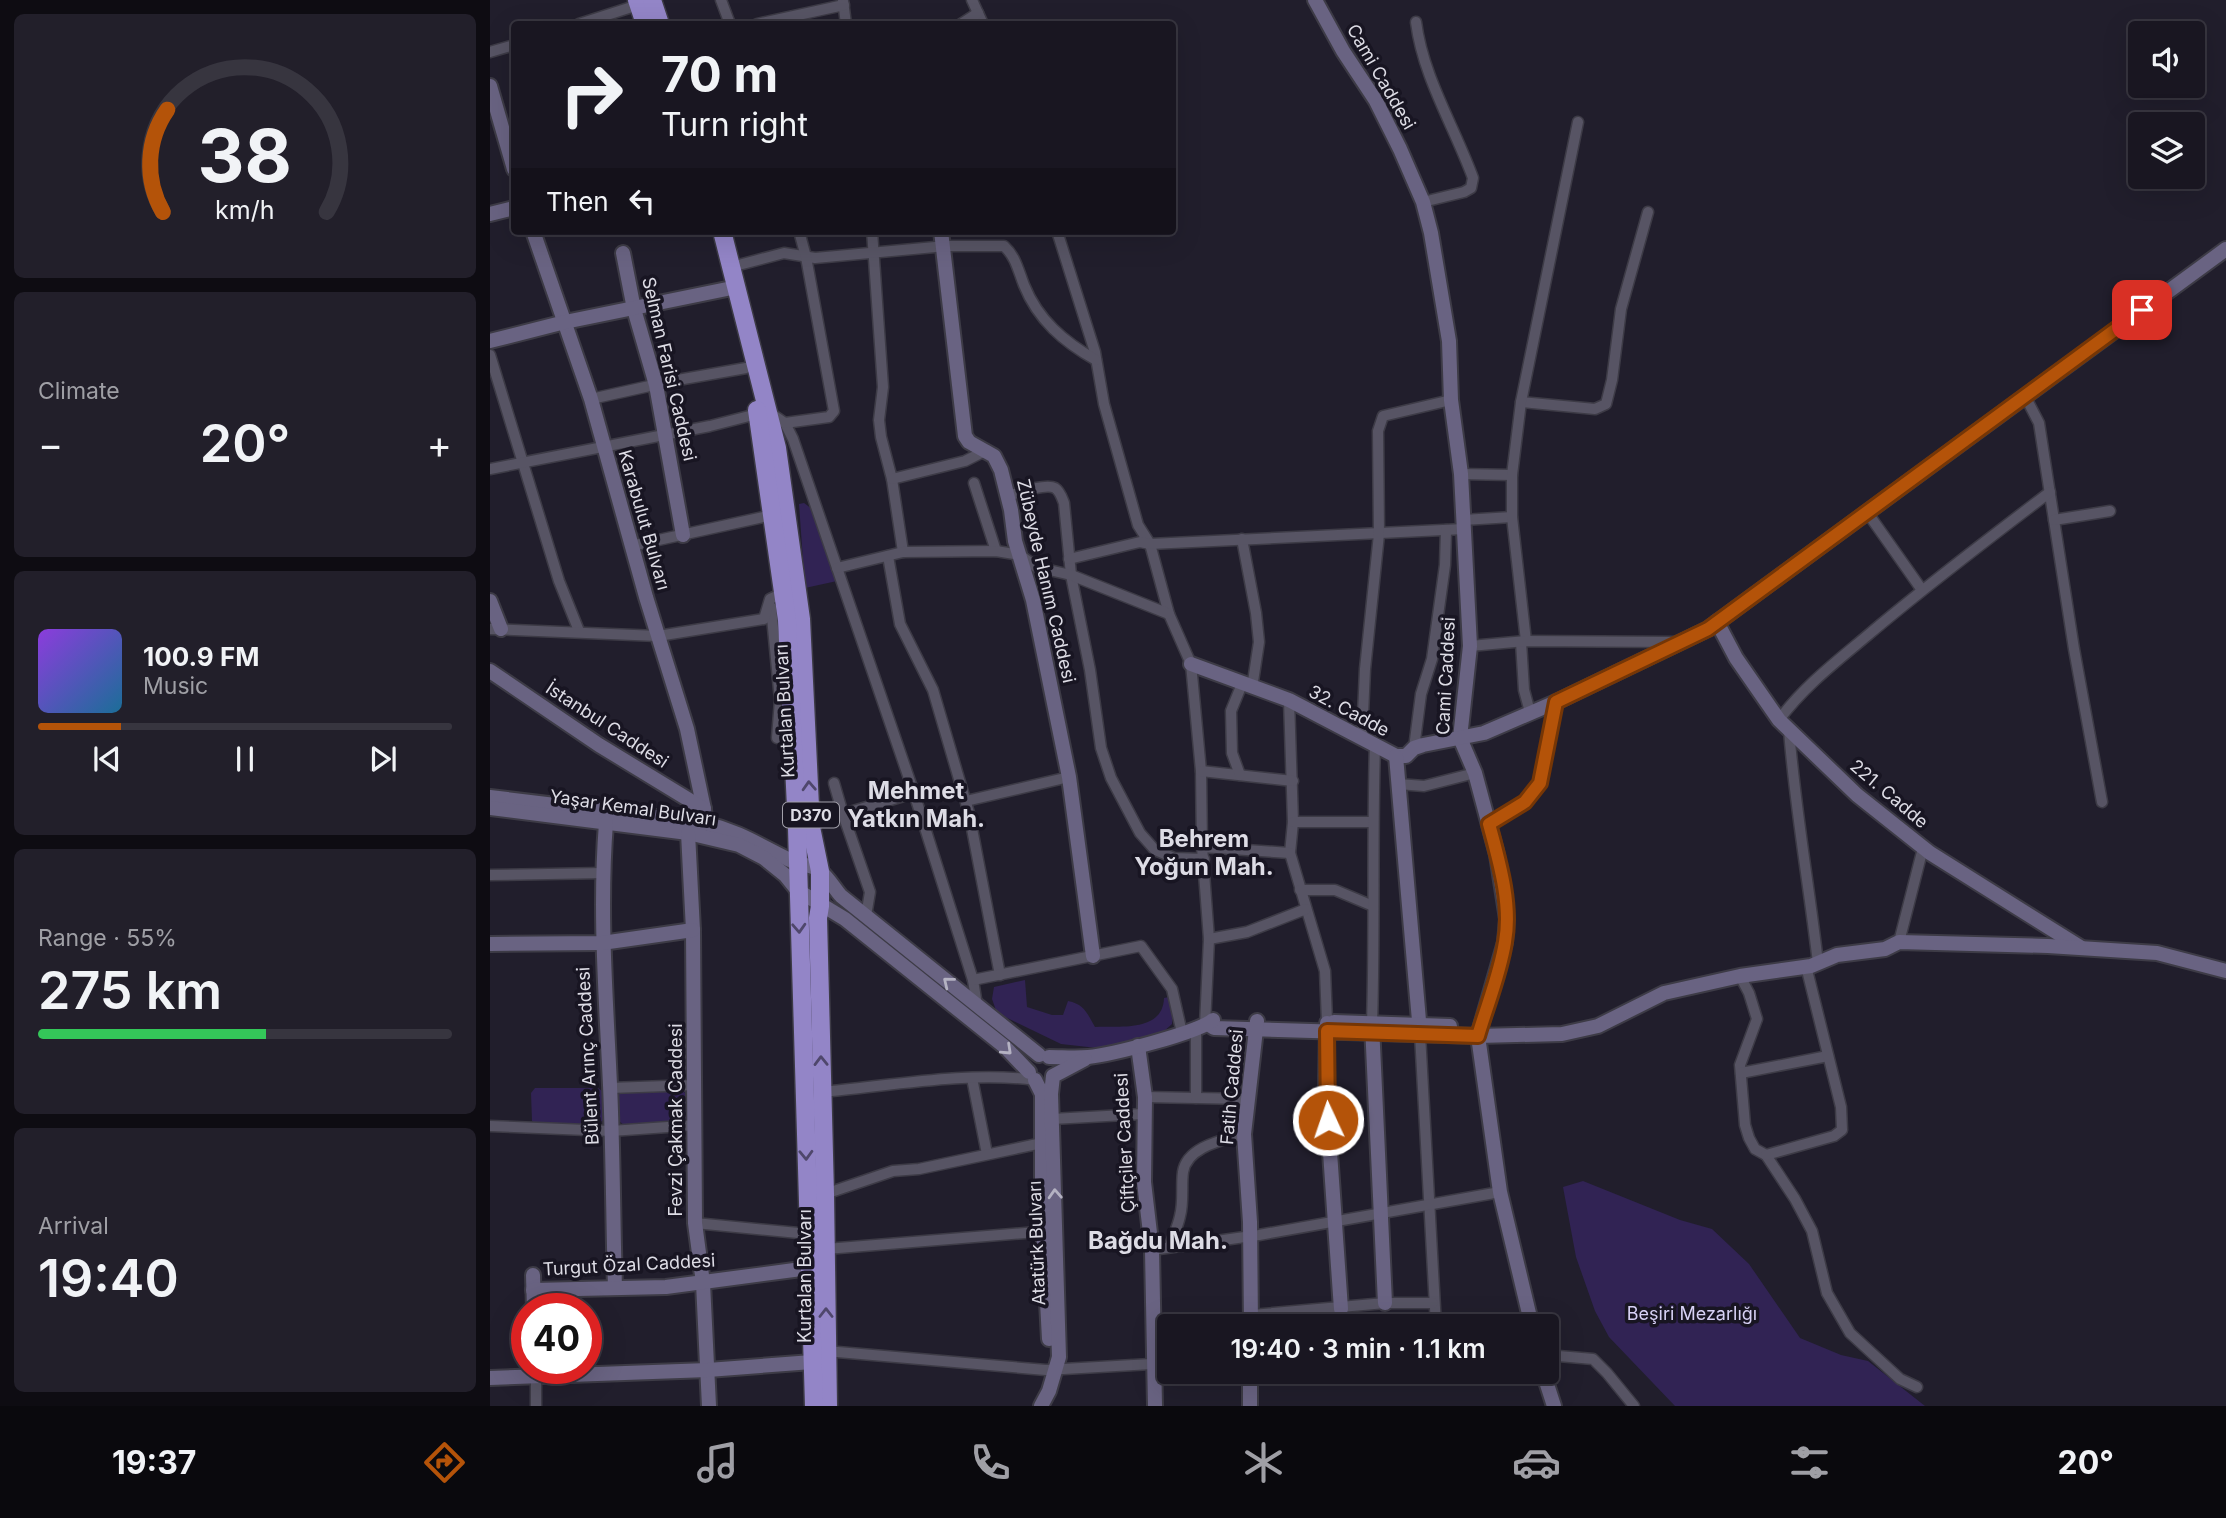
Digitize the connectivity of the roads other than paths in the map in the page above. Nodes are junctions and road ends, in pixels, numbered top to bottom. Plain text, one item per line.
1 (721, 0) edge
2 (972, 0) edge
3 (1315, 0) edge
4 (643, 2) edge
5 (844, 3) edge
6 (978, 13) junction
7 (588, 21) edge
8 (645, 21) edge
9 (658, 21) edge
10 (729, 21) edge
11 (769, 21) edge
12 (846, 21) edge
13 (966, 21) edge
14 (982, 21) edge
15 (1416, 22) dead end
16 (511, 47) edge
17 (490, 52) edge
18 (490, 86) edge
19 (1578, 122) dead end
20 (511, 159) edge
21 (1423, 202) junction
22 (511, 209) edge
23 (1648, 212) dead end
24 (490, 214) edge
25 (534, 235) edge
26 (710, 235) edge
27 (723, 235) edge
28 (800, 235) edge
29 (873, 235) edge
30 (942, 235) edge
31 (1059, 235) edge
32 (943, 246) junction
33 (2226, 249) edge
34 (875, 251) junction
35 (623, 253) dead end
36 (806, 257) junction
37 (731, 267) junction
38 (727, 289) junction
39 (634, 309) junction
40 (565, 322) junction
41 (490, 341) edge
42 (490, 355) edge
43 (1096, 360) junction
44 (746, 368) junction
45 (656, 385) junction
46 (2025, 396) junction
47 (591, 399) junction
48 (1451, 400) junction
49 (1521, 402) junction
50 (762, 413) junction
51 (785, 424) junction
52 (666, 433) junction
53 (602, 446) junction
54 (987, 450) junction
55 (524, 463) junction
56 (490, 469) edge
57 (1461, 474) junction
58 (1512, 475) junction
59 (892, 479) junction
60 (974, 483) dead end
61 (2050, 492) junction
62 (1008, 496) junction
63 (2110, 511) dead end
64 (1867, 512) junction
65 (773, 515) junction
66 (1512, 517) junction
67 (2054, 520) junction
68 (1464, 525) junction
69 (1446, 530) junction
70 (1379, 534) junction
71 (683, 535) junction
72 (1242, 539) junction
73 (1150, 544) junction
74 (631, 545) junction
75 (996, 551) junction
76 (903, 552) junction
77 (1020, 555) junction
78 (887, 556) junction
79 (1069, 559) junction
80 (837, 568) junction
81 (1071, 575) junction
82 (1922, 590) junction
83 (776, 596) junction
84 (490, 601) edge
85 (1169, 614) junction
86 (1717, 622) junction
87 (495, 629) edge
88 (579, 631) junction
89 (658, 636) junction
90 (1524, 641) junction
91 (1680, 642) junction
92 (1470, 646) junction
93 (1191, 664) junction
94 (490, 671) edge
95 (1247, 686) junction
96 (1289, 701) junction
97 (1556, 702) junction
98 (1530, 712) junction
99 (1784, 725) junction
100 (777, 738) dead end
101 (1460, 738) junction
102 (1368, 741) junction
103 (1414, 748) junction
104 (1396, 756) junction
105 (1201, 771) junction
106 (1475, 773) junction
107 (1240, 775) junction
108 (1069, 777) junction
109 (1293, 780) junction
110 (834, 783) dead end
111 (1398, 784) junction
112 (914, 793) junction
113 (490, 797) edge
114 (966, 801) junction
115 (2102, 802) dead end
116 (490, 808) edge
117 (843, 814) junction
118 (705, 816) junction
119 (1293, 822) junction
120 (1372, 822) junction
121 (606, 823) junction
122 (1489, 824) junction
123 (688, 833) junction
124 (1202, 847) junction
125 (1923, 848) junction
126 (1290, 853) junction
127 (1204, 859) junction
128 (797, 863) junction
129 (820, 871) junction
130 (603, 873) junction
131 (490, 875) edge
132 (797, 890) junction
133 (1300, 890) junction
134 (820, 906) junction
135 (1373, 906) junction
136 (1306, 909) junction
137 (866, 916) junction
138 (693, 930) junction
139 (1209, 939) junction
140 (1899, 942) junction
141 (602, 943) junction
142 (490, 944) edge
143 (2081, 948) junction
144 (1093, 956) junction
145 (1812, 965) junction
146 (2226, 971) edge
147 (1000, 975) junction
148 (1740, 976) junction
149 (973, 980) junction
150 (977, 1005) junction
151 (1256, 1024) junction
152 (1203, 1025) junction
153 (1327, 1026) junction
154 (1372, 1028) junction
155 (1420, 1029) junction
156 (1182, 1033) junction
157 (1478, 1036) junction
158 (1138, 1046) junction
159 (1044, 1056) junction
160 (1828, 1056) junction
161 (1089, 1057) junction
162 (1741, 1073) junction
163 (1032, 1076) junction
164 (1053, 1076) junction
165 (972, 1078) junction
166 (695, 1085) junction
167 (610, 1088) junction
168 (822, 1092) junction
169 (1145, 1097) junction
170 (1196, 1098) junction
171 (1248, 1099) junction
172 (1143, 1114) junction
173 (1052, 1119) junction
174 (696, 1125) junction
175 (490, 1126) edge
176 (611, 1131) junction
177 (1244, 1134) junction
178 (1042, 1143) junction
179 (987, 1154) junction
180 (1766, 1154) junction
181 (1500, 1192) junction
182 (825, 1194) junction
183 (1430, 1206) junction
184 (1380, 1213) junction
185 (1336, 1222) junction
186 (695, 1223) junction
187 (1049, 1231) junction
188 (809, 1234) junction
189 (1249, 1236) junction
190 (1170, 1246) junction
191 (826, 1249) junction
192 (1152, 1250) junction
193 (810, 1268) junction
194 (703, 1283) junction
195 (615, 1288) junction
196 (533, 1293) edge
197 (1385, 1303) junction
198 (1433, 1303) junction
199 (1341, 1308) junction
200 (1158, 1314) edge
201 (1252, 1314) edge
202 (1300, 1314) edge
203 (1434, 1314) edge
204 (1529, 1314) edge
205 (827, 1351) junction
206 (1559, 1356) edge
207 (812, 1362) junction
208 (1157, 1364) edge
209 (1051, 1368) junction
210 (708, 1370) junction
211 (602, 1372) edge
212 (511, 1376) edge
213 (490, 1378) edge
214 (536, 1384) edge
215 (1159, 1384) edge
216 (1250, 1384) edge
217 (1547, 1384) edge
218 (1917, 1387) dead end
219 (1631, 1405) edge
220 (536, 1406) edge
221 (709, 1406) edge
222 (814, 1406) edge
223 (828, 1406) edge
224 (1031, 1406) edge
225 (1041, 1406) edge
226 (1155, 1406) edge
227 (1250, 1406) edge
228 (1554, 1406) edge

1 - 10 street
2 - 6 street
3 - 21 street, Cami Caddesi
4 - 7 street
4 - 8 highway
4 - 9 highway
5 - 11 street
5 - 12 street
6 - 13 street
6 - 14 street
15 - 21 street
16 - 17 street
18 - 20 street
19 - 49 street
21 - 48 street, Cami Caddesi
22 - 24 street
23 - 49 street
25 - 40 street, Karabulut Bulvarı
26 - 38 highway, Kurtalan Bulvarı / D370
27 - 37 highway, Kurtalan Bulvarı / D370
28 - 36 street
29 - 34 street
30 - 32 street, Zübeyde Hanım Caddesi
31 - 43 street
32 - 34 street
32 - 43 street
32 - 54 street, Zübeyde Hanım Caddesi
33 - 46 street, 32. Cadde
34 - 36 street
34 - 59 street
35 - 39 street, Selman Farisi Caddesi
36 - 37 street
36 - 51 street
37 - 50 highway, Kurtalan Bulvarı / D370
38 - 39 street
38 - 44 highway, Kurtalan Bulvarı / D370
39 - 40 street
39 - 45 street, Selman Farisi Caddesi
40 - 41 street
40 - 47 street, Karabulut Bulvarı
42 - 55 street
43 - 73 street
44 - 45 street
44 - 50 highway, Kurtalan Bulvarı / D370
45 - 47 street
45 - 52 street, Selman Farisi Caddesi
46 - 61 street
46 - 64 street, 32. Cadde
47 - 53 street, Karabulut Bulvarı
48 - 57 street, Cami Caddesi
48 - 70 street
49 - 58 street
50 - 51 street
50 - 52 street
50 - 65 highway, Kurtalan Bulvarı / D370
129 -> 50 highway, Kurtalan Bulvarı / D370
51 - 80 street
52 - 53 street
52 - 71 street, Selman Farisi Caddesi
53 - 55 street
53 - 74 street, Karabulut Bulvarı
54 - 59 street
54 - 62 street, Zübeyde Hanım Caddesi
55 - 56 street
55 - 88 street
57 - 58 street
57 - 68 street, Cami Caddesi
58 - 66 street
59 - 76 street
60 - 75 street
61 - 67 street
61 - 82 street
62 - 77 street, Zübeyde Hanım Caddesi
62 - 79 street
63 - 67 street
64 - 82 street
64 - 86 street, 32. Cadde
65 - 71 street
65 - 83 highway, Kurtalan Bulvarı / D370
66 - 68 street
66 - 90 street
67 - 115 street
68 - 69 street
68 - 92 street, Cami Caddesi
69 - 70 street
69 - 103 street
70 - 72 street
70 - 102 street
71 - 74 street
72 - 73 street
72 - 95 street
73 - 79 street
73 - 85 street
74 - 89 street, Karabulut Bulvarı
75 - 76 street
75 - 77 street
76 - 78 street
77 - 81 street
77 - 108 street, Zübeyde Hanım Caddesi
78 - 80 street
78 - 114 street
79 - 81 street
80 - 112 street
81 - 85 street
81 - 127 street
82 - 99 street
83 - 89 street
83 - 100 street
83 - 128 highway, Kurtalan Bulvarı / D370
84 - 87 street
85 - 93 street
86 - 91 street, 32. Cadde
86 - 99 street, 221. Cadde
87 - 88 street
88 - 89 street
89 - 118 street, Karabulut Bulvarı
90 - 91 street
90 - 92 street
90 - 98 street
91 - 97 street, 32. Cadde
92 - 101 street, Cami Caddesi
93 - 95 street, 32. Cadde
93 - 105 street
94 - 118 street, İstanbul Caddesi
95 - 96 street, 32. Cadde
95 - 107 street
96 - 102 street, 32. Cadde
96 - 109 street
97 - 98 street, 32. Cadde
97 - 122 street
98 - 101 street, 32. Cadde
99 - 125 street, 221. Cadde
99 - 145 street
101 - 103 street, 32. Cadde
101 - 106 street, Cami Caddesi
102 - 104 street, 32. Cadde
102 - 120 street
103 - 104 street, 32. Cadde
104 - 111 street
105 - 107 street
105 - 124 street
106 - 111 street
106 - 122 street, Cami Caddesi
107 - 109 street
108 - 114 street
108 - 144 street, Zübeyde Hanım Caddesi
109 - 119 street
110 - 117 street
111 - 155 street
112 - 117 street
112 - 149 street
113 - 118 street, Yaşar Kemal Bulvarı
114 - 147 street
116 - 121 street, Yaşar Kemal Bulvarı
117 - 137 street
118 - 128 street, Yaşar Kemal Bulvarı
119 - 120 street
119 - 126 street
120 - 135 street
121 - 123 street, Yaşar Kemal Bulvarı
121 - 130 street, Bülent Arınç Caddesi
122 - 157 street, Cami Caddesi
123 - 132 street, Yaşar Kemal Bulvarı
123 - 138 street, Fevzi Çakmak Caddesi
124 - 126 street
124 - 127 street
125 - 140 street
125 - 143 street, 221. Cadde
126 - 133 street
127 - 139 street
128 - 129 street
128 - 132 highway, Kurtalan Bulvarı / D370
129 - 134 highway, Kurtalan Bulvarı / D370
129 - 137 street
130 - 131 street
130 - 141 street, Bülent Arınç Caddesi
132 - 134 street
132 -> 188 highway, Kurtalan Bulvarı / D370
133 - 135 street
133 - 136 street
134 -> 163 street
168 -> 134 highway, Kurtalan Bulvarı / D370
135 - 154 street
136 - 139 street
136 - 153 street
150 -> 137 street
138 - 141 street
138 - 166 street, Fevzi Çakmak Caddesi
139 - 152 street
140 - 143 street
140 - 145 street
141 - 142 street
141 - 167 street, Bülent Arınç Caddesi
143 - 146 street
144 - 147 street
144 - 156 street
145 - 148 street
145 - 160 street
147 - 149 street
148 - 157 street
148 - 162 street
149 - 150 street
150 - 159 street
151 - 152 street
151 - 153 street
151 - 171 street, Fatih Caddesi
152 - 156 street
152 - 170 street
153 - 154 street
153 - 185 street
154 - 155 street
154 - 184 street
155 - 157 street
155 - 183 street
156 - 158 street
157 - 181 street, Cami Caddesi
158 - 161 street
158 - 169 street, Çiftçiler Caddesi
159 - 161 street
159 - 163 street
159 - 164 street
160 - 162 street
160 - 180 street
161 - 164 street
162 - 180 street
163 - 164 street
163 - 165 street
163 - 178 street, Atatürk Bulvarı
164 - 173 street, Atatürk Bulvarı
165 - 168 street
165 - 179 street
166 - 167 street
166 - 174 street, Fevzi Çakmak Caddesi
167 - 176 street, Bülent Arınç Caddesi
168 - 182 highway, Kurtalan Bulvarı / D370
169 - 170 street
169 - 172 street, Çiftçiler Caddesi
170 - 171 street
171 - 177 street, Fatih Caddesi
172 - 173 street
172 - 192 street, Çiftçiler Caddesi
187 -> 173 street, Atatürk Bulvarı
174 - 176 street
174 - 186 street, Fevzi Çakmak Caddesi
175 - 176 street
176 - 195 street, Bülent Arınç Caddesi
177 - 189 street, Fatih Caddesi
177 - 190 street
178 - 179 street
178 - 187 street, Atatürk Bulvarı
179 - 182 street
180 - 218 street
181 - 183 street
181 - 204 street, Cami Caddesi
182 - 191 highway, Kurtalan Bulvarı / D370
183 - 184 street
183 - 198 street
184 - 185 street
184 - 197 street
185 - 189 street
185 - 199 street
186 - 188 street
186 - 194 street, Fevzi Çakmak Caddesi
187 - 191 street
187 - 209 street, Atatürk Bulvarı
188 - 193 highway, Kurtalan Bulvarı / D370
189 - 190 street
189 - 201 street, Fatih Caddesi
190 - 192 street
205 -> 191 highway, Kurtalan Bulvarı / D370
192 - 200 street, Çiftçiler Caddesi
193 - 194 street, Turgut Özal Caddesi
193 - 207 highway, Kurtalan Bulvarı / D370
194 - 195 street, Turgut Özal Caddesi
194 - 210 street, Fevzi Çakmak Caddesi
195 - 196 street, Turgut Özal Caddesi
197 - 198 street
197 - 199 street
198 - 203 street
199 - 202 street
205 - 209 street
205 - 223 highway, Kurtalan Bulvarı / D370
206 - 219 street
207 - 210 street
207 - 222 highway, Kurtalan Bulvarı / D370
208 - 209 street
209 - 224 street, Atatürk Bulvarı
209 - 225 street, Atatürk Bulvarı
210 - 211 street
210 - 221 street, Fevzi Çakmak Caddesi
212 - 213 street
214 - 220 street
215 - 226 street, Çiftçiler Caddesi
216 - 227 street
217 - 228 street

